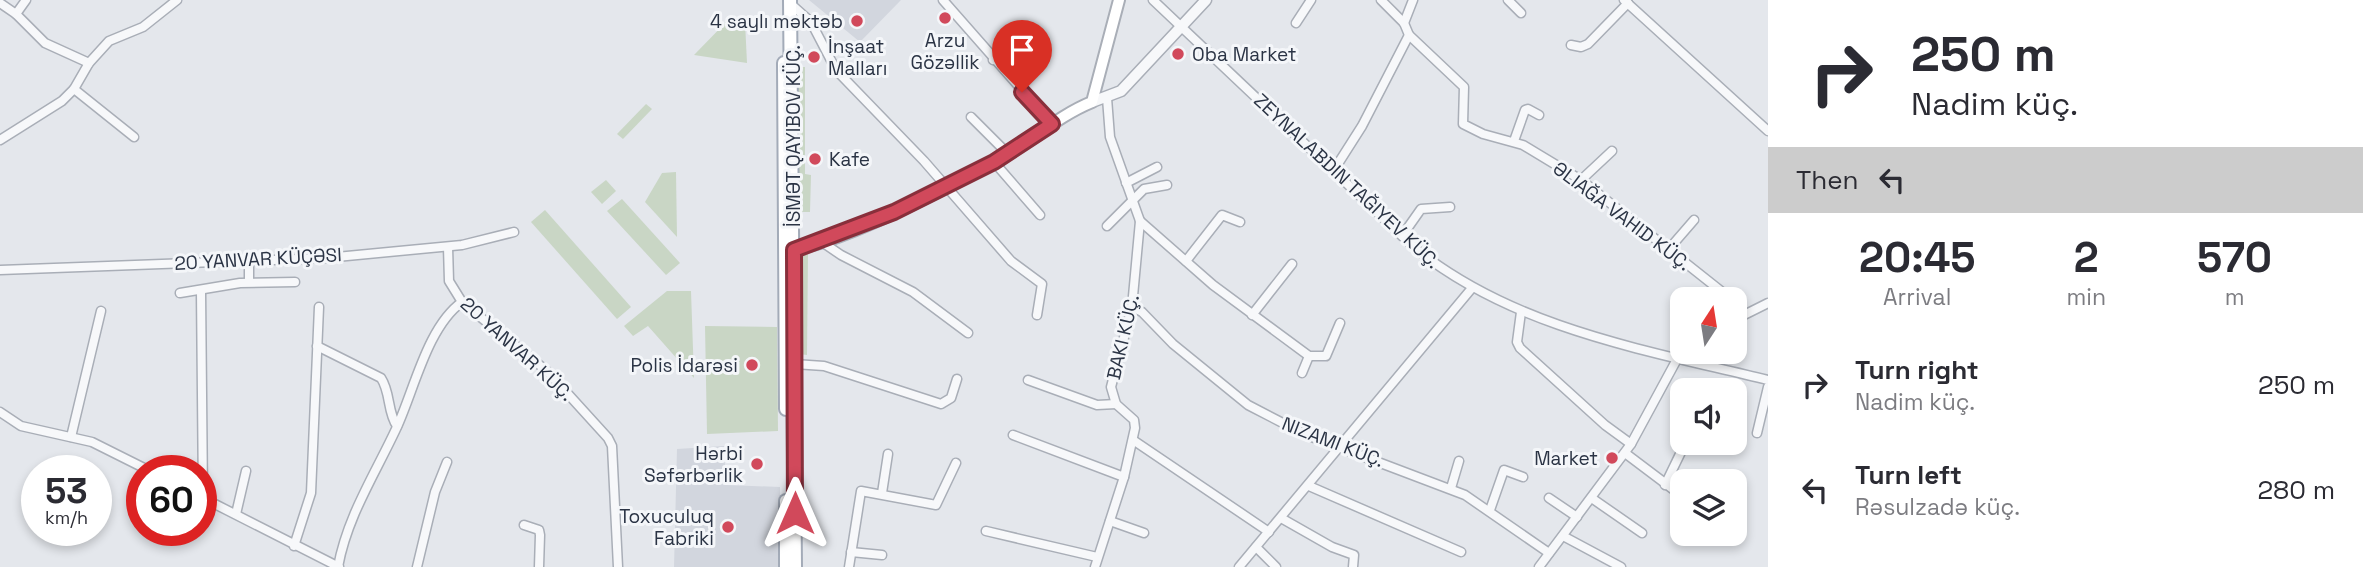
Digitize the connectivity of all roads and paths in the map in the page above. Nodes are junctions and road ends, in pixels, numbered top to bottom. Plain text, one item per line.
1 (26, 0) edge
2 (177, 0) edge
3 (943, 0) edge
4 (1119, 0) edge
5 (1153, 0) edge
6 (1206, 0) edge
7 (1311, 0) edge
8 (1381, 0) edge
9 (1413, 0) edge
10 (1508, 0) edge
11 (1626, 1) edge
12 (789, 2) edge
13 (0, 3) edge
14 (16, 13) junction
15 (1521, 13) dead end
16 (1296, 23) dead end
17 (1404, 23) junction
18 (1181, 26) junction
19 (1030, 29) dead end
20 (1409, 35) junction
21 (1572, 45) dead end
22 (993, 60) junction
23 (89, 63) junction
24 (74, 89) junction
25 (1107, 99) junction
26 (1092, 102) junction
27 (1539, 115) dead end
28 (971, 117) dead end
29 (1052, 124) junction
30 (1767, 129) edge
31 (134, 137) dead end
32 (0, 140) edge
33 (1514, 141) junction
34 (1612, 152) dead end
35 (1007, 154) junction
36 (994, 162) junction
37 (1157, 167) dead end
38 (1334, 170) junction
39 (1581, 180) junction
40 (1126, 183) junction
41 (1167, 185) dead end
42 (945, 187) junction
43 (1133, 198) junction
44 (1450, 207) dead end
45 (1040, 215) dead end
46 (1694, 220) dead end
47 (1140, 221) junction
48 (1240, 222) dead end
49 (1107, 226) dead end
50 (514, 232) dead end
51 (1402, 236) junction
52 (822, 242) junction
53 (448, 247) junction
54 (790, 250) junction
55 (1668, 250) junction
56 (1186, 261) junction
57 (249, 262) junction
58 (1292, 264) dead end
59 (0, 270) edge
60 (250, 282) junction
61 (295, 282) dead end
62 (1714, 287) edge
63 (1472, 288) junction
64 (201, 292) junction
65 (180, 293) dead end
66 (462, 302) junction
67 (1768, 303) edge
68 (319, 307) dead end
69 (1132, 307) junction
70 (101, 311) dead end
71 (1521, 312) junction
72 (1747, 314) edge
73 (1037, 315) dead end
74 (1252, 315) junction
75 (1340, 323) dead end
76 (968, 333) dead end
77 (317, 346) junction
78 (1670, 352) edge
79 (1309, 356) junction
80 (794, 364) junction
81 (1674, 364) edge
82 (1713, 364) edge
83 (1302, 373) dead end
84 (957, 379) dead end
85 (1028, 380) dead end
86 (1768, 380) edge
87 (1768, 387) edge
88 (1116, 404) junction
89 (0, 412) edge
90 (397, 426) junction
91 (1757, 433) dead end
92 (1013, 435) dead end
93 (71, 437) junction
94 (1133, 440) junction
95 (1631, 444) junction
96 (1341, 446) junction
97 (1625, 453) junction
98 (888, 454) dead end
99 (202, 455) edge
100 (1680, 455) edge
101 (126, 459) edge
102 (1458, 461) dead end
103 (447, 462) dead end
104 (956, 463) dead end
105 (246, 471) dead end
106 (1124, 477) junction
107 (1523, 477) dead end
108 (1665, 485) junction
109 (1309, 486) junction
110 (1451, 488) junction
111 (1670, 488) edge
112 (882, 493) junction
113 (1549, 498) dead end
114 (1592, 499) junction
115 (217, 504) edge
116 (1490, 510) junction
117 (236, 514) junction
118 (1577, 517) junction
119 (1281, 518) junction
120 (1110, 521) junction
121 (524, 525) dead end
122 (986, 531) dead end
123 (1269, 532) junction
124 (1144, 533) dead end
125 (1642, 533) dead end
126 (1563, 536) junction
127 (293, 546) junction
128 (1256, 547) junction
129 (851, 552) junction
130 (1461, 552) dead end
131 (1549, 553) junction
132 (883, 555) dead end
133 (1097, 557) junction
134 (327, 565) edge
135 (338, 567) edge
136 (417, 567) edge
137 (539, 567) edge
138 (618, 567) edge
139 (786, 567) edge
140 (795, 567) edge
141 (849, 567) edge
142 (1095, 567) edge
143 (1239, 567) edge
144 (1276, 567) edge
145 (1353, 567) edge
146 (1539, 567) edge
147 (1621, 567) edge

1 - 14 street
2 - 23 street
3 - 22 street
4 - 26 main road
5 - 18 street
6 - 18 street
7 - 16 street
8 - 17 street, ƏLIAĞA VAHID KÜÇ.
9 - 17 street
10 - 15 street
11 - 21 street
11 - 30 street
12 - 42 street
12 - 54 main road
13 - 14 street
14 - 23 street
17 - 20 street, ƏLIAĞA VAHID KÜÇ.
18 - 25 street
18 - 38 street
19 - 22 street
20 - 33 street, ƏLIAĞA VAHID KÜÇ.
20 - 38 street
22 - 29 street
23 - 24 street
24 - 31 street
24 - 32 street
25 - 26 street
25 - 40 street
26 - 29 main road
27 - 33 street
28 - 35 street
29 - 35 main road
33 - 39 street, ƏLIAĞA VAHID KÜÇ.
34 - 39 street
35 - 36 main road
36 - 42 main road
36 - 45 street
37 - 40 street
38 - 51 street
39 - 55 street, ƏLIAĞA VAHID KÜÇ.
40 - 43 street
41 - 43 street
42 - 52 main road
42 - 73 street
43 - 47 street
43 - 49 street
44 - 51 street
46 - 55 street
47 - 56 street
47 - 69 street
48 - 56 street
50 - 53 street, 20 YANVAR KÜÇƏSI
51 - 63 street
52 - 54 main road
52 - 76 street
53 - 57 street, 20 YANVAR KÜÇƏSI
53 - 66 street, 20 YANVAR KÜÇ.
54 - 80 main road
54 - 139 main road
55 - 62 street, ƏLIAĞA VAHID KÜÇ.
56 - 74 street
57 - 59 street, 20 YANVAR KÜÇƏSI
57 - 60 street
58 - 74 street
60 - 61 street
60 - 64 street
63 - 71 street
63 - 96 street
64 - 65 street
64 - 99 street
66 - 90 street
66 - 138 street, 20 YANVAR KÜÇ.
67 - 72 street
68 - 77 street
69 - 88 street
69 - 96 street, NIZAMI KÜÇ.
70 - 93 street
71 - 78 street
71 - 95 street
74 - 79 street
75 - 79 street
77 - 90 street
77 - 127 street
79 - 83 street
80 - 84 street
80 - 140 main road
81 - 95 street
82 - 86 street
85 - 88 street
87 - 91 street
88 - 94 street
89 - 93 street
90 - 135 street
92 - 106 street
93 - 101 street
94 - 106 street
94 - 123 street
95 - 97 street
96 - 109 street
96 - 110 street, NIZAMI KÜÇ.
97 - 108 street
97 - 114 street
98 - 112 street
100 - 108 street
102 - 110 street
103 - 136 street
104 - 112 street
105 - 117 street
106 - 120 street
107 - 116 street
108 - 111 street
109 - 119 street
109 - 130 street
110 - 116 street, NIZAMI KÜÇ.
112 - 129 street
113 - 118 street
114 - 118 street
114 - 125 street
115 - 117 street
116 - 131 street, NIZAMI KÜÇ.
117 - 127 street
118 - 126 street
119 - 123 street
119 - 145 street
120 - 124 street
120 - 133 street
121 - 137 street
122 - 133 street
123 - 128 street
126 - 131 street
126 - 147 street
127 - 134 street
128 - 143 street
128 - 144 street
129 - 132 street
129 - 141 street
131 - 146 street
133 - 142 street
134 - 135 street

